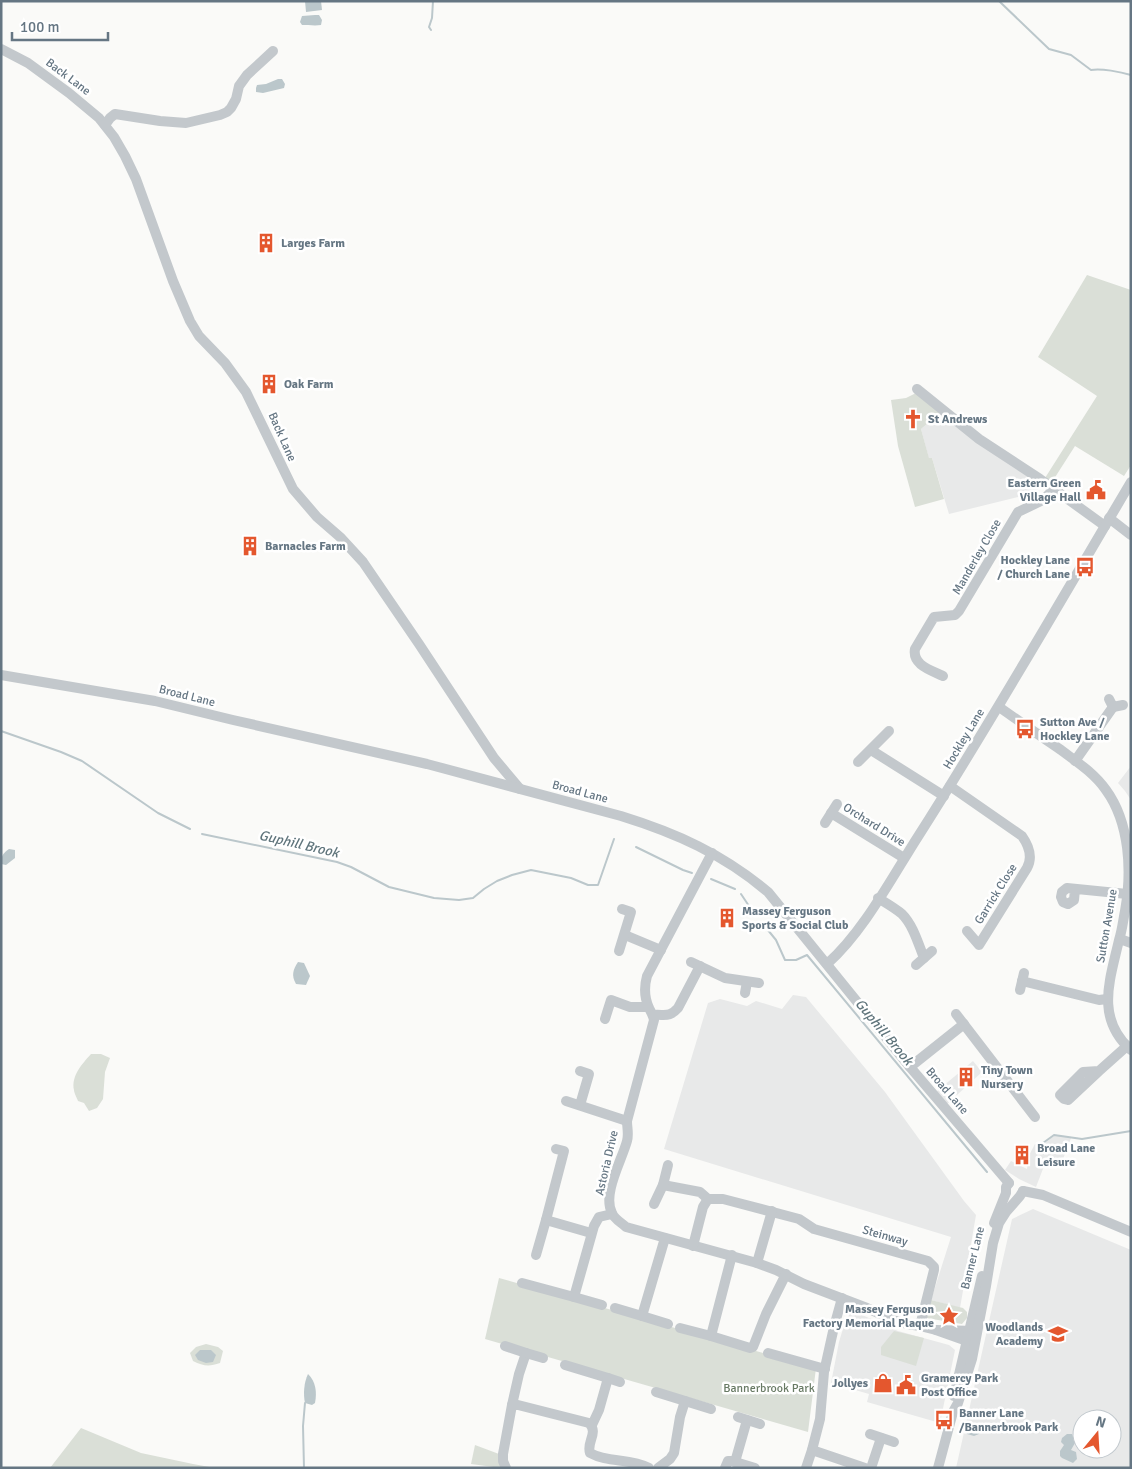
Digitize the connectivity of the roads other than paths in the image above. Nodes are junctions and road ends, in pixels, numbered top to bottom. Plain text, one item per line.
1 (1, 49) edge
2 (273, 51) dead end
3 (105, 125) junction
4 (917, 389) dead end
5 (1131, 482) edge
6 (1054, 489) junction
7 (1107, 522) junction
8 (1131, 535) edge
9 (1, 675) edge
10 (943, 676) dead end
11 (1115, 704) dead end
12 (999, 707) junction
13 (889, 731) dead end
14 (871, 750) junction
15 (1075, 761) junction
16 (858, 762) dead end
17 (950, 786) junction
18 (520, 789) junction
19 (944, 796) junction
20 (837, 804) dead end
21 (831, 813) junction
22 (825, 822) dead end
23 (712, 853) junction
24 (904, 858) junction
25 (1075, 889) dead end
26 (1127, 894) junction
27 (878, 898) junction
28 (622, 909) dead end
29 (966, 931) dead end
30 (625, 935) junction
31 (1120, 939) junction
32 (1131, 943) edge
33 (661, 950) junction
34 (619, 951) dead end
35 (827, 964) junction
36 (916, 965) dead end
37 (1022, 981) dead end
38 (747, 982) junction
39 (759, 983) dead end
40 (745, 993) dead end
41 (1108, 999) junction
42 (651, 1011) junction
43 (956, 1014) dead end
44 (605, 1019) dead end
45 (964, 1024) junction
46 (1129, 1048) edge
47 (910, 1067) junction
48 (1099, 1072) dead end
49 (589, 1074) dead end
50 (566, 1101) dead end
51 (1038, 1103) dead end
52 (580, 1105) junction
53 (627, 1121) junction
54 (565, 1151) dead end
55 (668, 1165) dead end
56 (1009, 1183) junction
57 (662, 1185) junction
58 (1006, 1193) junction
59 (1021, 1194) junction
60 (708, 1199) junction
61 (654, 1204) dead end
62 (772, 1211) junction
63 (612, 1214) junction
64 (546, 1220) junction
65 (1131, 1232) edge
66 (592, 1234) junction
67 (665, 1238) junction
68 (693, 1246) junction
69 (536, 1255) dead end
70 (732, 1256) junction
71 (757, 1263) junction
72 (786, 1274) junction
73 (522, 1282) dead end
74 (574, 1297) junction
75 (842, 1298) junction
76 (602, 1305) dead end
77 (615, 1308) dead end
78 (642, 1316) junction
79 (668, 1324) dead end
80 (920, 1326) junction
81 (680, 1328) dead end
82 (936, 1330) junction
83 (973, 1331) junction
84 (711, 1336) junction
85 (967, 1341) junction
86 (505, 1346) dead end
87 (526, 1353) junction
88 (768, 1353) dead end
89 (543, 1358) dead end
90 (565, 1365) dead end
91 (825, 1369) junction
92 (608, 1378) junction
93 (620, 1382) dead end
94 (656, 1392) dead end
95 (685, 1401) junction
96 (512, 1405) junction
97 (711, 1409) dead end
98 (953, 1412) junction
99 (760, 1424) dead end
100 (592, 1425) junction
101 (870, 1434) dead end
102 (881, 1438) junction
103 (894, 1442) dead end
104 (812, 1450) junction
105 (735, 1462) junction
106 (602, 1463) edge
107 (506, 1468) edge
108 (649, 1468) edge
109 (658, 1468) edge
110 (725, 1468) edge
111 (755, 1468) edge
112 (806, 1468) edge
113 (865, 1468) edge
114 (871, 1468) edge
115 (938, 1468) edge

1 - 3 street, Back Lane
2 - 3 street
3 - 18 street, Back Lane
4 - 6 street
5 - 7 street, Hockley Lane
6 - 7 street
6 - 10 street, Manderley Close
7 - 8 street
7 - 12 street, Hockley Lane
9 - 18 street, Broad Lane
11 - 15 street
12 - 15 street, Sutton Avenue
12 - 17 street, Hockley Lane
13 - 14 street
14 - 16 street
14 - 19 street
15 - 26 street, Sutton Avenue
17 - 19 street, Hockley Lane
17 - 29 street, Garrick Close
18 - 23 street, Broad Lane
19 - 24 street, Hockley Lane
20 - 21 street, Orchard Drive
21 - 22 street, Orchard Drive
21 - 24 street, Orchard Drive
23 - 33 street, Astoria Drive
23 - 35 street, Broad Lane
24 - 27 street, Hockley Lane
25 - 26 street
26 - 31 street, Sutton Avenue
27 - 35 street, Hockley Lane
27 - 36 street
28 - 30 street
30 - 33 street
30 - 34 street
31 - 32 street
31 - 41 street, Sutton Avenue
33 - 42 street, Astoria Drive
35 - 47 street, Broad Lane
37 - 41 street
38 - 39 street
38 - 40 street
38 - 42 street
41 - 46 street, Sutton Avenue
42 - 44 street
42 - 53 street, Astoria Drive
43 - 45 street
45 - 47 street
45 - 51 street
46 - 48 street
47 - 56 street, Broad Lane
49 - 52 street
50 - 52 street
52 - 53 street
53 - 63 street, Astoria Drive
54 - 64 street
55 - 57 street
56 - 58 street
56 - 59 street
57 - 60 street, Steinway
57 - 61 street
58 - 59 street
58 - 83 street, Banner Lane
59 - 65 street
59 - 83 street, Banner Lane
60 - 62 street, Steinway
60 - 68 street
62 - 71 street
62 - 80 street, Steinway
63 - 66 street
63 - 67 street, Astoria Drive
64 - 66 street
64 - 69 street
66 - 74 street
67 - 68 street, Astoria Drive
67 - 78 street
68 - 70 street, Astoria Drive
70 - 71 street, Astoria Drive
70 - 84 street
71 - 72 street, Astoria Drive
72 - 75 street, Astoria Drive
72 - 84 street
73 - 74 street
74 - 76 street
75 - 80 street, Astoria Drive
75 - 91 street
77 - 78 street
78 - 79 street
80 - 82 street, Astoria Drive
81 - 84 street
82 - 83 street, Astoria Drive
82 - 85 street, Astoria Drive
83 - 85 street, Banner Lane
83 - 98 street, Banner Lane
85 - 98 street, Banner Lane
86 - 87 street
87 - 89 street
87 - 96 street
88 - 91 street
90 - 92 street
91 - 104 street
92 - 93 street
92 - 100 street
94 - 95 street
95 - 97 street
95 - 109 street
96 - 100 street
96 - 107 street
98 - 115 street, Banner Lane
99 - 105 street
100 - 106 street
101 - 102 street
102 - 103 street
102 - 114 street
104 - 112 street
104 - 113 street
105 - 110 street
105 - 111 street
106 - 108 street

